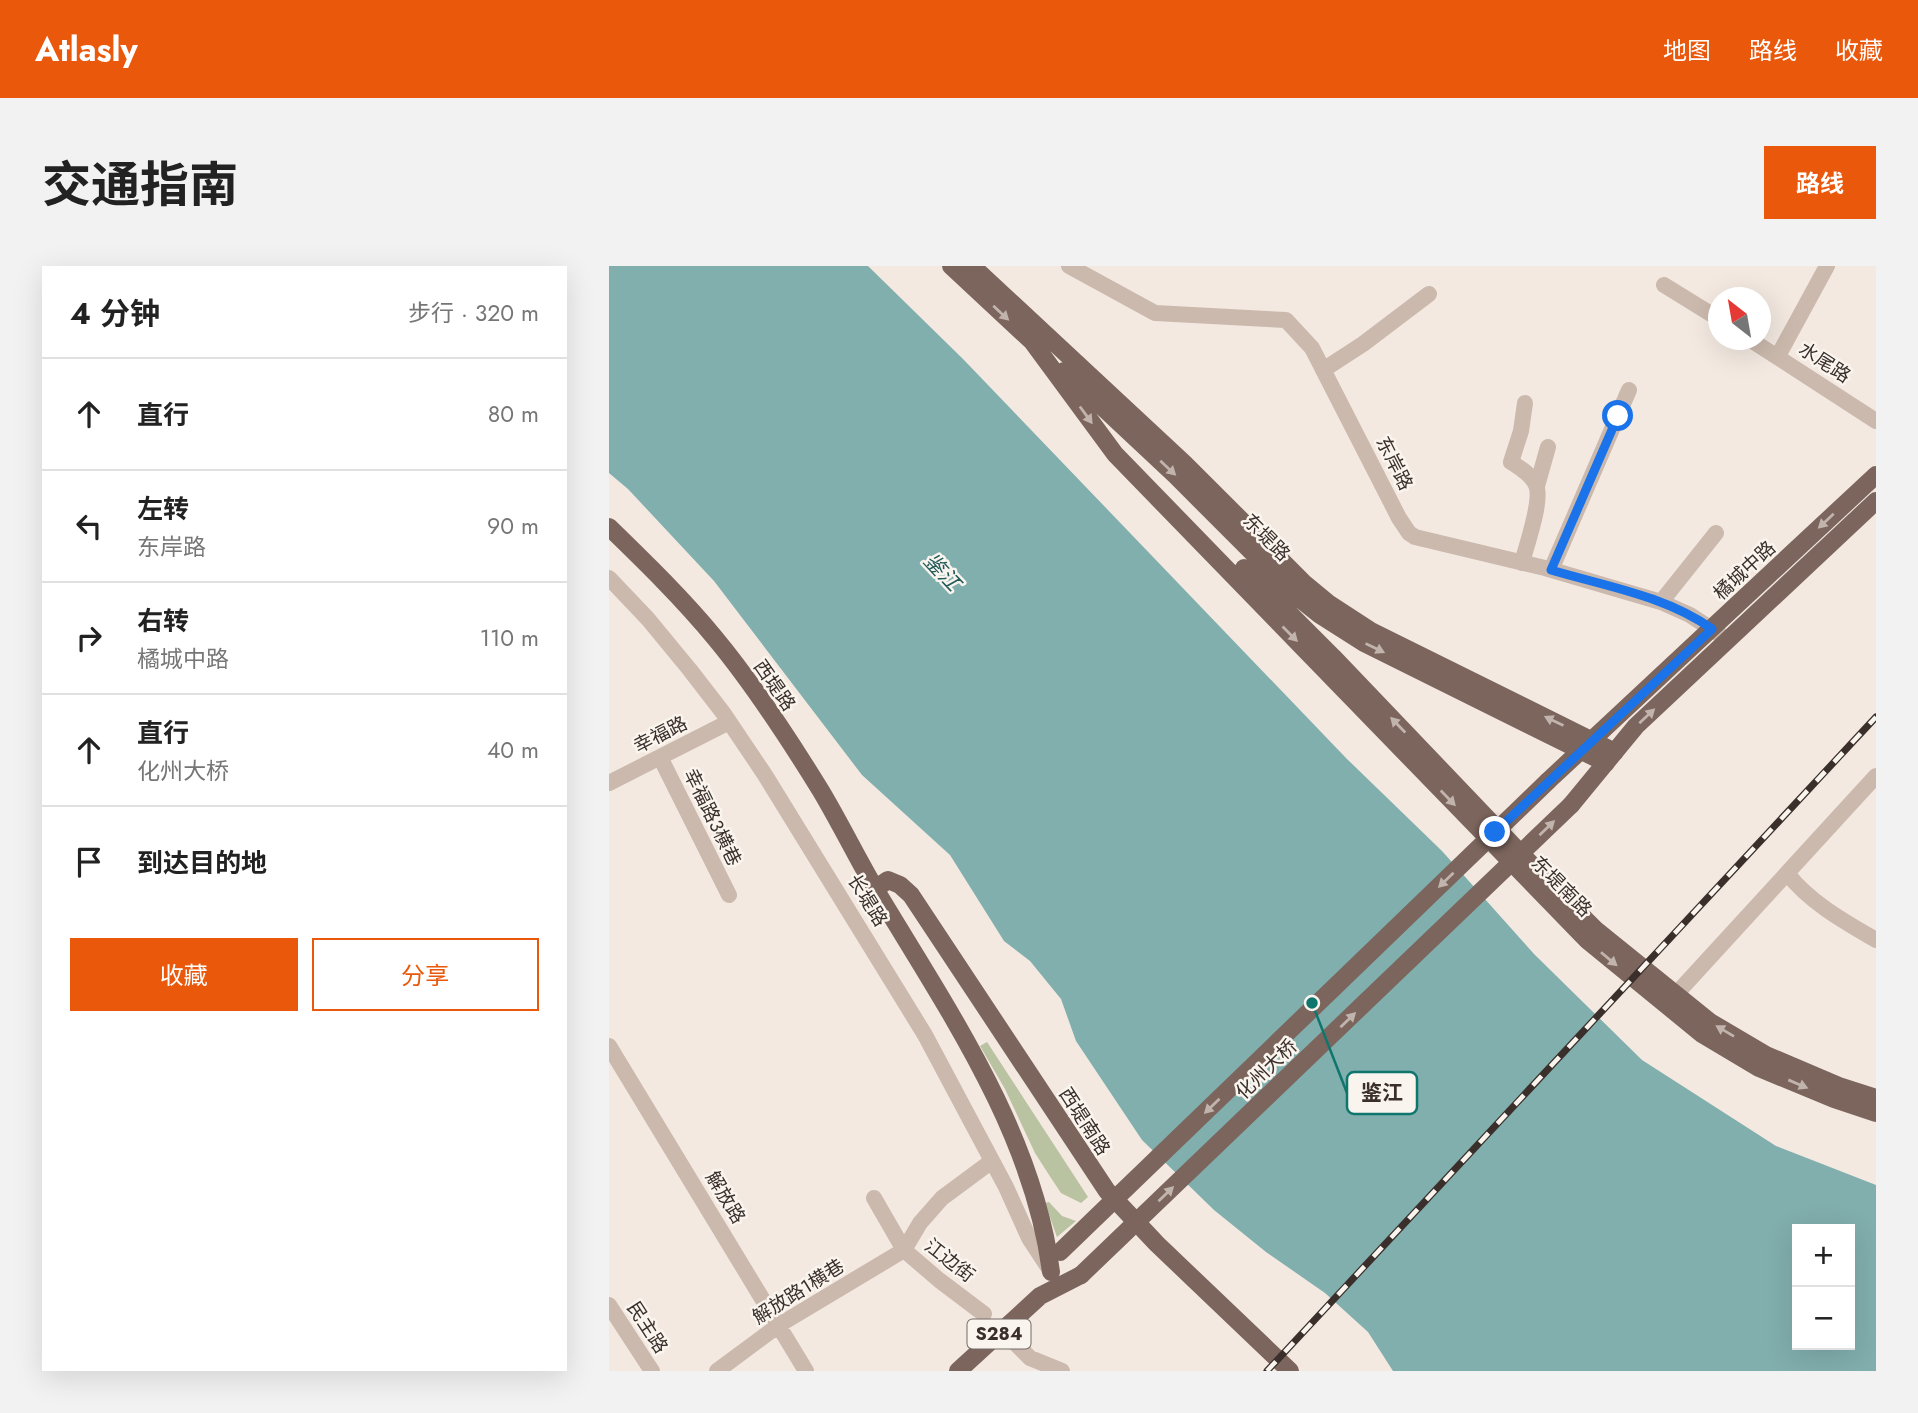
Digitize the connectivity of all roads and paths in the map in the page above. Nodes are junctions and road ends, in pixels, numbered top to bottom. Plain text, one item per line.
1 (951, 266) edge
2 (972, 266) edge
3 (1069, 266) edge
4 (1827, 266) edge
5 (1664, 285) dead end
6 (1429, 294) dead end
7 (1708, 312) edge
8 (1031, 340) junction
9 (1767, 350) edge
10 (1777, 356) junction
11 (1324, 370) junction
12 (1629, 390) dead end
13 (1525, 403) dead end
14 (1876, 421) edge
15 (1548, 447) dead end
16 (1876, 475) edge
17 (1537, 486) junction
18 (1876, 501) edge
19 (609, 527) edge
20 (1716, 533) dead end
21 (1249, 539) junction
22 (1521, 563) junction
23 (1551, 570) junction
24 (1243, 577) junction
25 (609, 578) edge
26 (1661, 603) junction
27 (1712, 629) junction
28 (1349, 633) junction
29 (1728, 640) junction
30 (1330, 653) junction
31 (729, 722) junction
32 (1587, 745) junction
33 (660, 757) junction
34 (1611, 757) junction
35 (1876, 776) edge
36 (1548, 781) joint
37 (609, 783) edge
38 (1571, 805) joint
39 (1787, 873) junction
40 (875, 889) junction
41 (729, 895) dead end
42 (1876, 940) edge
43 (1671, 1000) junction
44 (609, 1046) edge
45 (1876, 1098) edge
46 (1876, 1113) edge
47 (992, 1161) junction
48 (874, 1198) dead end
49 (904, 1250) junction
50 (1051, 1272) junction
51 (1040, 1296) junction
52 (609, 1305) edge
53 (984, 1314) dead end
54 (779, 1325) junction
55 (1011, 1340) dead end
56 (652, 1371) edge
57 (717, 1371) edge
58 (806, 1371) edge
59 (958, 1371) edge
60 (1062, 1371) edge
61 (1290, 1371) edge

1 -> 8 main road, 东堤路
2 - 21 main road, 东堤路
3 - 11 street, 东岸路
4 - 10 street
5 - 7 street
6 - 11 street
8 -> 21 main road, 东堤路
8 -> 24 main road
9 - 10 street, 水尾路
10 - 14 street, 水尾路
11 - 22 street, 东岸路
12 - 23 street
13 - 17 street
15 - 17 street
16 -> 27 main road, 橘城中路
17 - 22 street
18 - 29 main road, 橘城中路
19 - 40 main road, 西堤路
20 - 26 street
21 - 24 main road
21 - 28 main road, 东堤路
32 -> 21 main road, 东堤路
22 - 23 street, 东岸路
23 - 26 street, 东岸路
24 - 30 main road, 东堤南路
24 -> 43 main road, 东堤南路
25 - 31 street, 长堤路
26 - 27 street, 东岸路
27 - 29 street, 东岸路
27 - 32 main road, 橘城中路
28 - 30 main road
28 -> 32 main road, 东堤路
34 -> 29 main road, 橘城中路
43 -> 30 main road, 东堤南路
31 - 33 street, 幸福路
31 - 47 street, 长堤路
32 - 34 main road, 东堤路
32 - 36 main road, 橘城中路
33 - 37 street, 幸福路
33 - 41 street, 幸福路3横巷
34 - 38 main road, 橘城中路
35 - 39 street
36 -> 50 main road, 化州大桥, bridge
51 -> 38 main road, 化州大桥, bridge
39 - 42 street
39 - 43 street
40 - 50 main road, 西堤路
40 - 61 main road, 西堤南路
45 -> 43 main road, 东堤南路
43 -> 46 main road, 东堤南路
44 - 54 street, 解放路
47 - 49 street
47 - 50 street, 长堤路
48 - 49 street, 江边街
49 - 53 street, 江边街
49 - 54 street, 解放路1横巷
50 - 51 main road
51 - 59 main road, S284
52 - 56 street, 民主路
54 - 57 street, 解放路1横巷
54 - 58 street, 解放路
55 - 60 street

